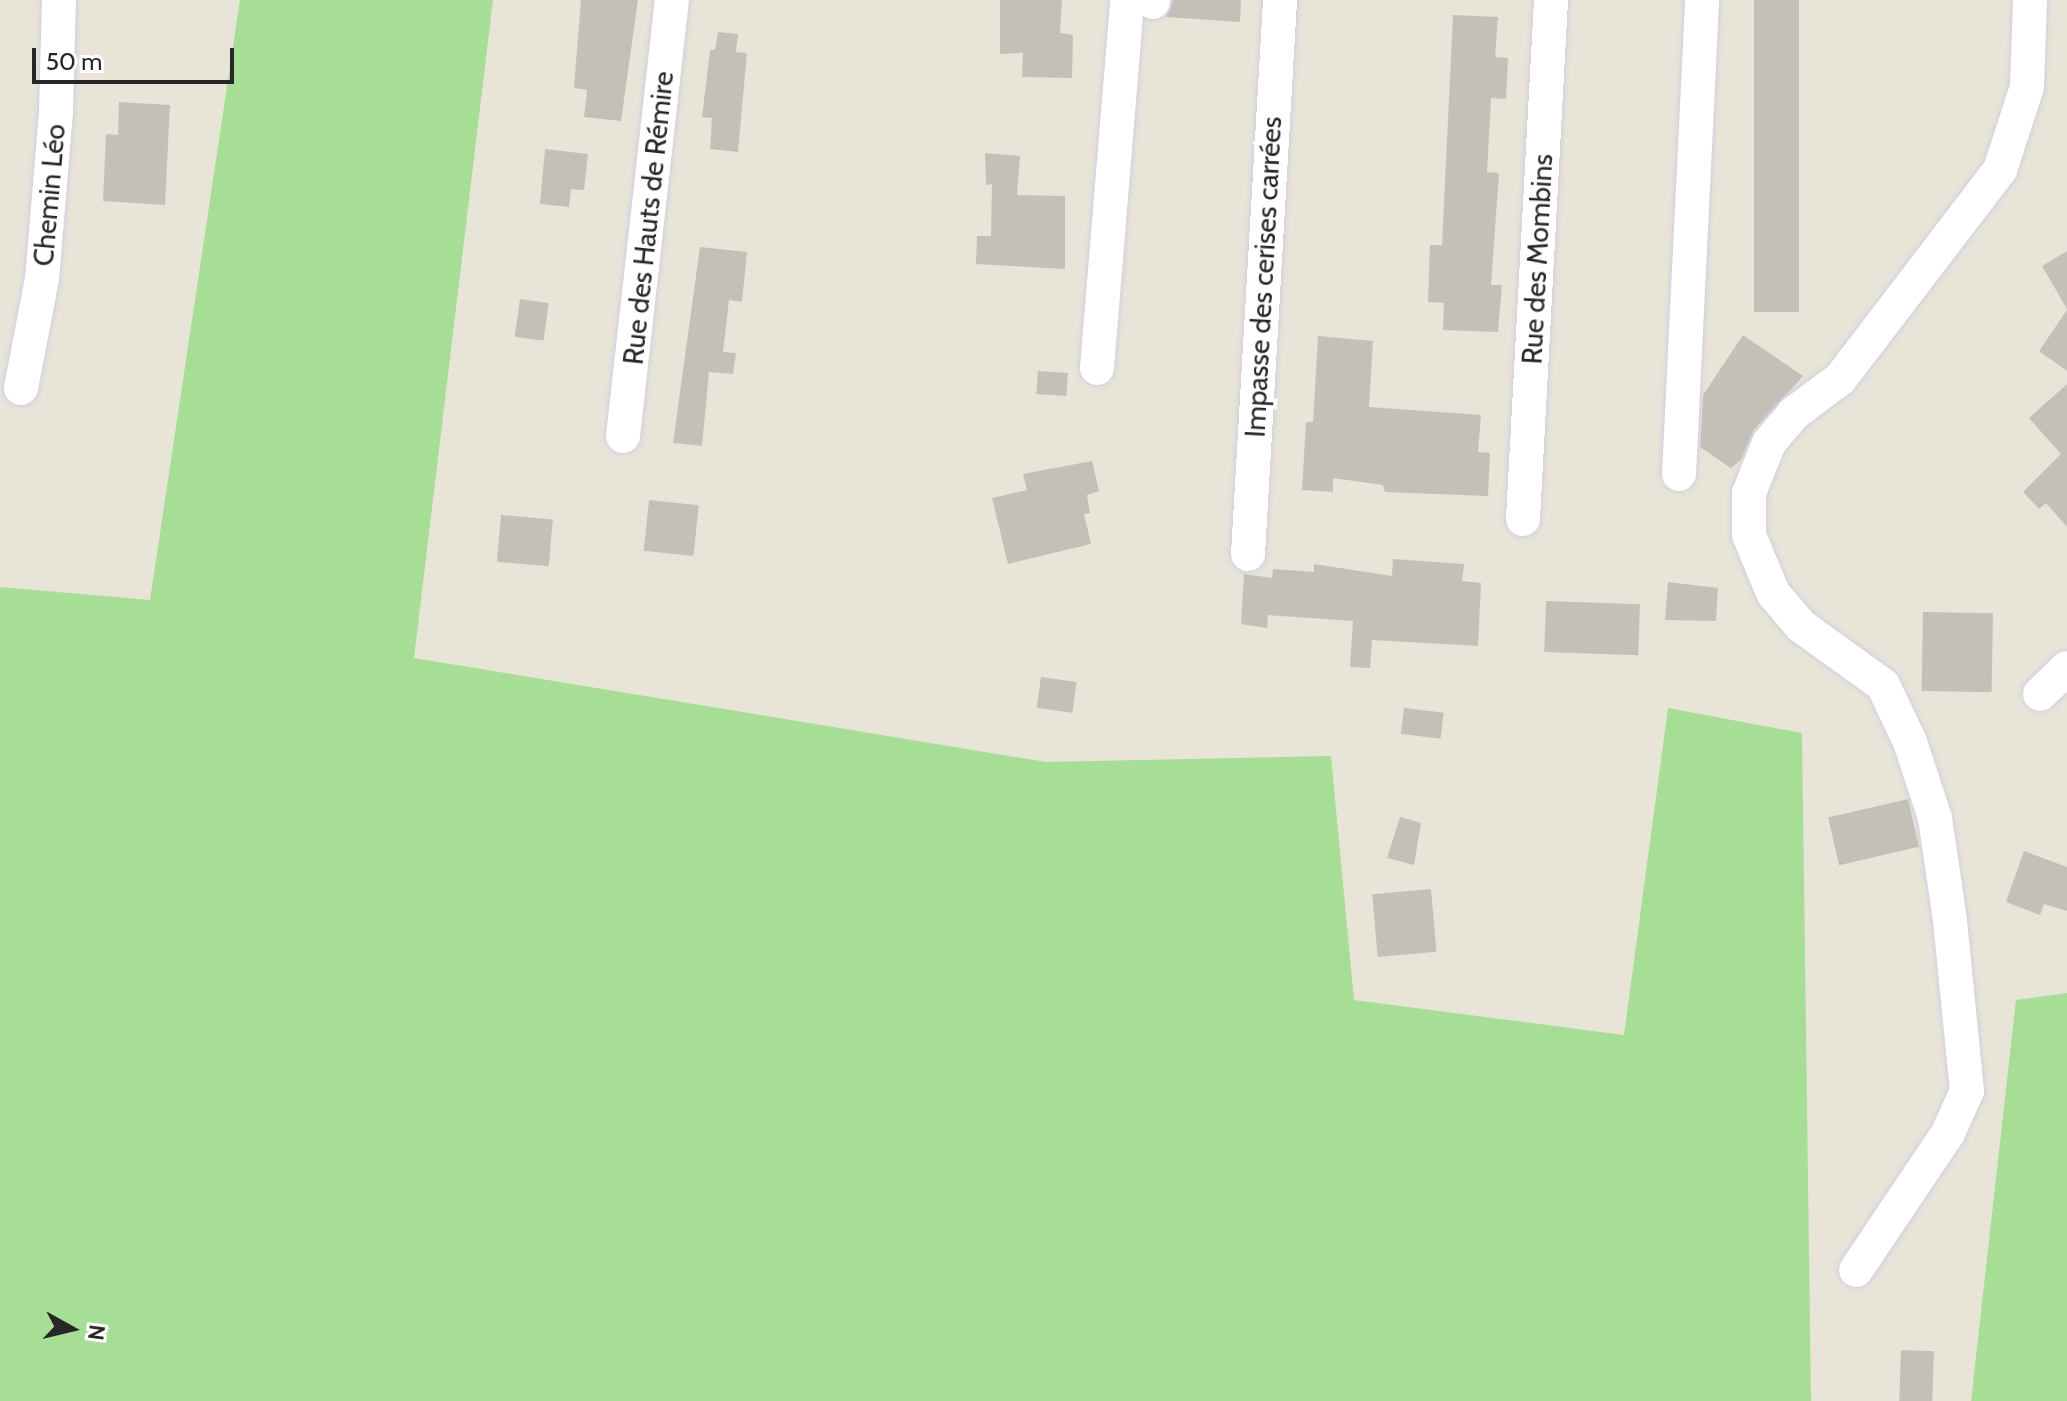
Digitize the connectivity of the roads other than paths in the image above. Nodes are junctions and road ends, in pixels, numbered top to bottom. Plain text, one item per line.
1 (59, 0) edge
2 (672, 0) edge
3 (1280, 0) edge
4 (1551, 0) edge
5 (1702, 0) edge
6 (2030, 0) edge
7 (1144, 1) edge
8 (1097, 368) dead end
9 (21, 388) dead end
10 (623, 436) dead end
11 (1679, 474) dead end
12 (1523, 519) dead end
13 (1248, 554) dead end
14 (2067, 668) edge
15 (2040, 694) dead end
16 (1856, 1270) dead end

1 - 9 street, Chemin Léo
2 - 10 street, Rue des Hauts de Rémire
3 - 13 street, Impasse des cerises carrées
4 - 12 street, Rue des Mombins
5 - 11 street
6 - 16 street
7 - 8 street
14 - 15 street

